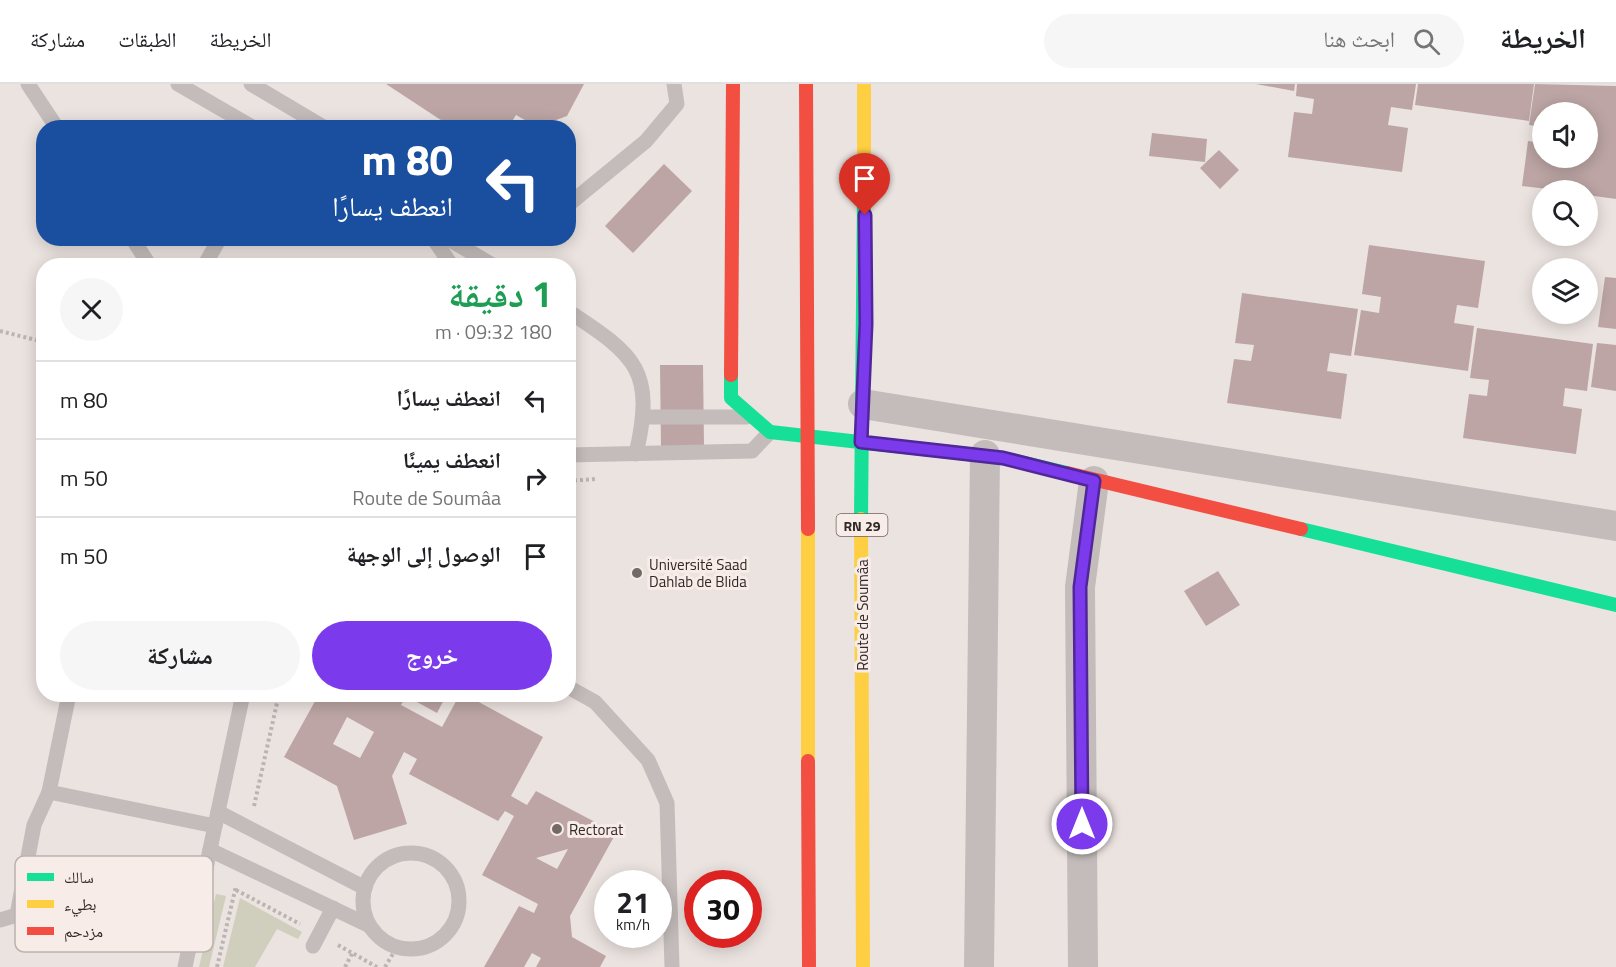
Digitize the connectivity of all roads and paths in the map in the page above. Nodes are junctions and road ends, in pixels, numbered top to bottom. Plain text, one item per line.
1 (28, 84) edge
2 (178, 84) edge
3 (251, 84) edge
4 (674, 84) edge
5 (733, 84) edge
6 (806, 84) edge
7 (864, 84) edge
8 (52, 120) edge
9 (240, 120) edge
10 (312, 120) edge
11 (576, 198) edge
12 (460, 246) edge
13 (481, 258) edge
14 (576, 316) edge
15 (0, 332) edge
16 (36, 340) edge
17 (863, 404) junction
18 (645, 417) junction
19 (750, 417) junction
20 (770, 432) junction
21 (808, 438) junction
22 (861, 442) junction
23 (636, 454) junction
24 (576, 455) edge
25 (985, 455) junction
26 (1094, 481) junction
27 (1616, 526) edge
28 (1616, 605) edge
29 (576, 691) edge
30 (67, 702) edge
31 (241, 702) edge
32 (49, 792) junction
33 (217, 819) junction
34 (210, 850) junction
35 (28, 856) edge
36 (209, 856) edge
37 (365, 888) junction
38 (236, 890) dead end
39 (333, 908) junction
40 (15, 916) edge
41 (0, 920) edge
42 (368, 925) junction
43 (316, 940) junction
44 (397, 947) junction
45 (188, 952) edge
46 (353, 952) junction
47 (185, 967) edge
48 (345, 967) edge
49 (376, 967) edge
50 (385, 967) edge
51 (672, 967) edge
52 (809, 967) edge
53 (863, 967) edge
54 (979, 967) edge
55 (1083, 967) edge

1 - 8 lane
2 - 9 lane
3 - 10 lane
4 - 11 lane
5 - 19 main road
6 - 21 main road
7 - 17 main road, Route de Soumâa / RN 29
12 - 13 lane
14 - 18 lane
15 - 16 path
17 - 22 main road, Route de Soumâa / RN 29
17 - 27 street
18 - 19 lane
18 - 23 lane
19 - 20 main road
20 - 21 main road
20 - 23 lane
21 - 22 main road
21 - 52 main road
22 - 25 main road
22 - 53 main road, Route de Soumâa / RN 29
23 - 24 lane
25 - 26 main road
25 - 54 street
26 - 28 main road
26 - 55 street
29 - 51 lane
30 - 32 lane
31 - 33 lane
32 - 33 lane
32 - 35 lane
33 - 34 lane
33 - 37 lane
34 - 36 lane
34 - 39 lane
37 - 42 lane
37 - 44 lane
38 - 43 path
39 - 42 lane
39 - 43 lane
40 - 41 lane
42 - 44 lane
43 - 46 path
44 - 50 path
45 - 47 lane
46 - 48 path
46 - 49 path

